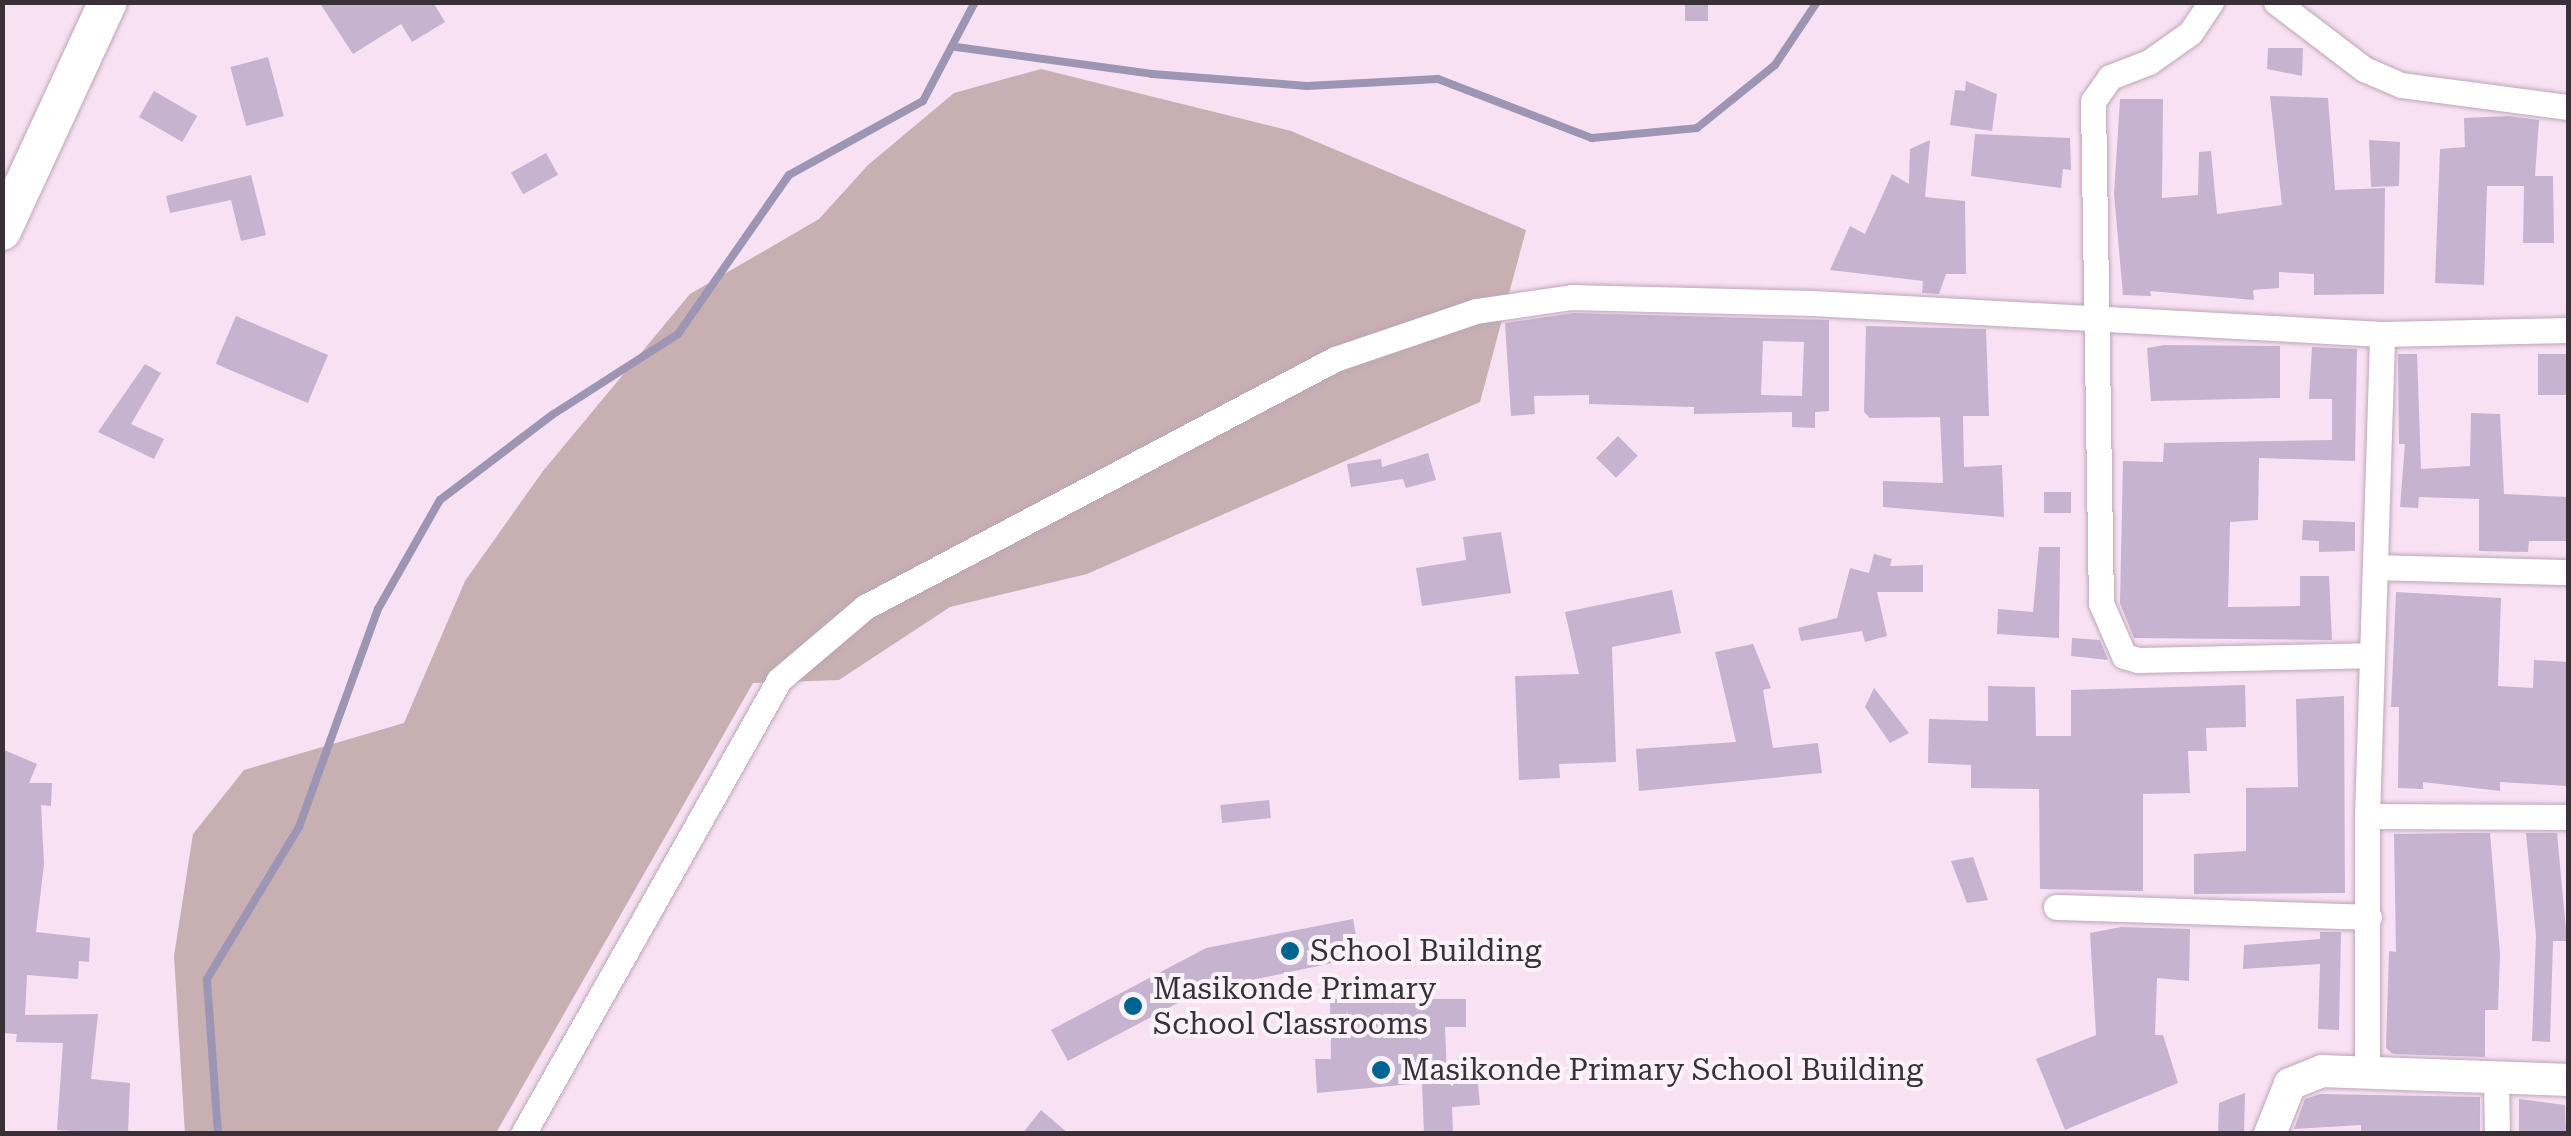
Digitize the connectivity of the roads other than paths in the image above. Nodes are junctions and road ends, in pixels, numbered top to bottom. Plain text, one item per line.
1 (108, 2) edge
2 (2211, 2) edge
3 (2276, 2) edge
4 (2568, 107) edge
5 (2, 231) edge
6 (2101, 318) junction
7 (2568, 330) edge
8 (2382, 334) junction
9 (2375, 567) junction
10 (2568, 572) edge
11 (2370, 655) junction
12 (2366, 816) junction
13 (2568, 817) edge
14 (2056, 907) dead end
15 (2369, 917) junction
16 (2367, 1071) junction
17 (2496, 1079) junction
18 (2568, 1080) edge
19 (522, 1134) edge
20 (2270, 1134) edge
21 (2497, 1134) edge

1 - 5 highway
2 - 6 street
3 - 4 street
6 - 8 street
6 - 11 street
6 - 19 street
7 - 8 street
8 - 9 street
9 - 10 street
9 - 11 street
11 - 12 street
12 - 13 street
12 - 15 street
14 - 15 street
15 - 16 street
16 - 17 main road
16 - 20 main road
17 - 18 main road
17 - 21 street

